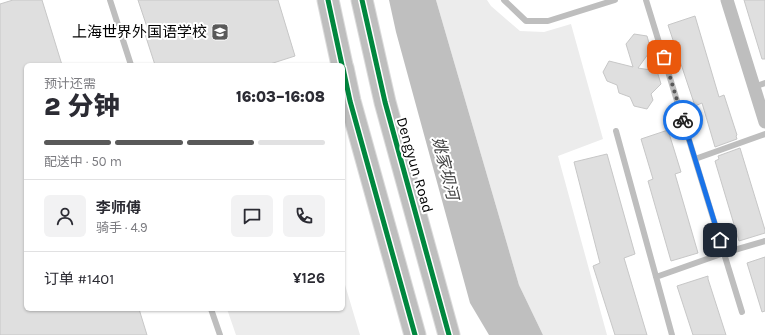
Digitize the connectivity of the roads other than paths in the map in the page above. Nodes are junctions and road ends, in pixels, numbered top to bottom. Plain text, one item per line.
1 (110, 0) edge
2 (328, 0) edge
3 (362, 0) edge
4 (504, 0) edge
5 (615, 0) edge
6 (646, 0) edge
7 (727, 0) edge
8 (130, 63) edge
9 (342, 63) edge
10 (345, 76) edge
11 (760, 85) edge
12 (765, 122) edge
13 (616, 131) dead end
14 (765, 134) edge
15 (695, 158) junction
16 (765, 240) edge
17 (724, 253) junction
18 (656, 277) junction
19 (213, 311) edge
20 (742, 312) dead end
21 (220, 335) edge
22 (415, 335) edge
23 (450, 335) edge
24 (672, 335) edge

1 - 8 lane
2 - 9 main road
3 - 23 main road, Dengyun Road
4 - 5 lane
6 - 15 lane
7 - 11 street
10 - 22 main road
11 - 12 street
13 - 18 lane
14 - 15 lane
15 - 17 lane
16 - 17 lane
17 - 18 lane
17 - 20 lane
18 - 24 lane
19 - 21 lane

